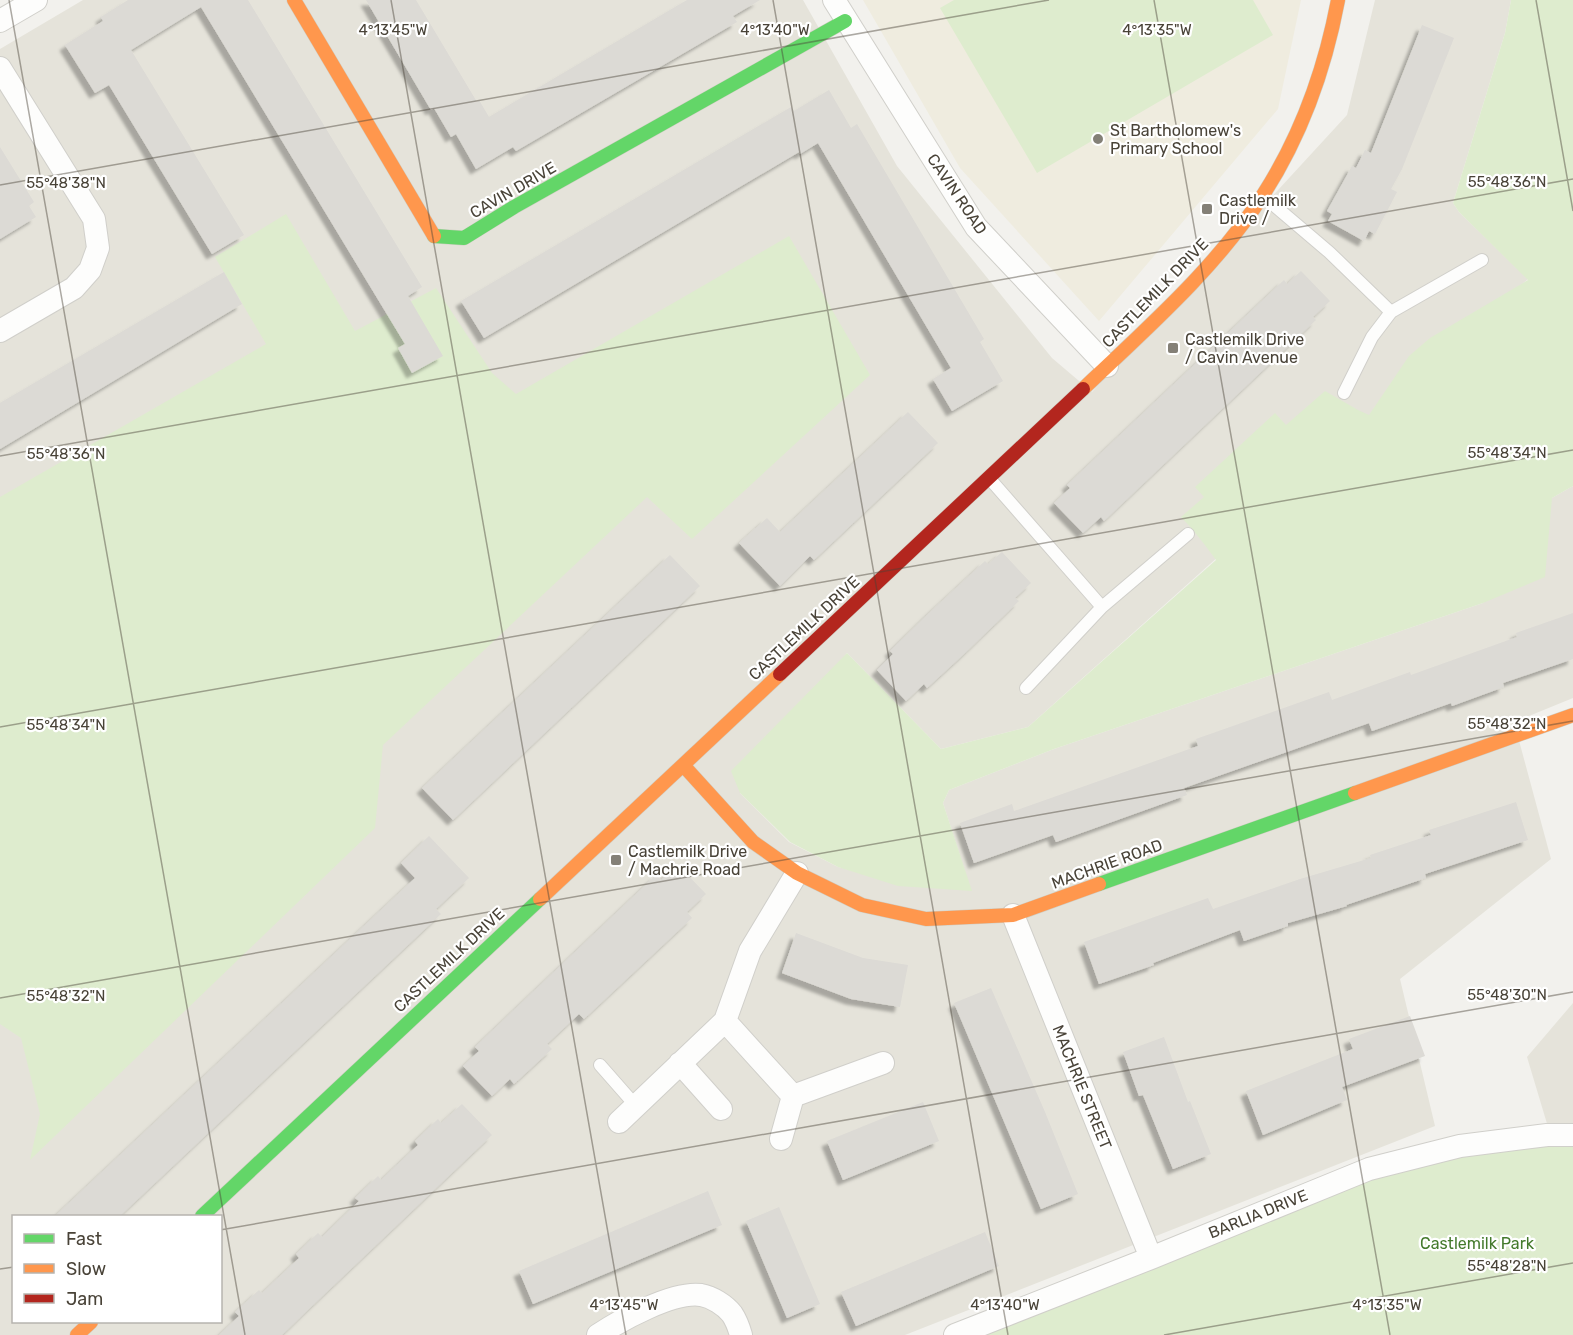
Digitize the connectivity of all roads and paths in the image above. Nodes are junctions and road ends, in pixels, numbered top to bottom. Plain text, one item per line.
1 (36, 0) edge
2 (294, 0) edge
3 (834, 0) edge
4 (1338, 0) edge
5 (0, 21) edge
6 (845, 21) junction
7 (0, 68) edge
8 (1262, 195) junction
9 (1482, 260) dead end
10 (1391, 312) junction
11 (0, 331) edge
12 (1107, 366) junction
13 (1344, 393) dead end
14 (988, 477) junction
15 (1188, 534) dead end
16 (1102, 607) junction
17 (1026, 688) dead end
18 (1573, 715) edge
19 (683, 765) junction
20 (797, 873) junction
21 (1013, 915) junction
22 (725, 1021) junction
23 (680, 1063) junction
24 (884, 1063) dead end
25 (600, 1065) dead end
26 (792, 1095) junction
27 (636, 1106) junction
28 (721, 1109) dead end
29 (619, 1122) dead end
30 (1573, 1135) edge
31 (781, 1139) dead end
32 (203, 1215) edge
33 (1151, 1258) junction
34 (90, 1323) edge
35 (77, 1335) edge
36 (598, 1335) edge
37 (741, 1335) edge
38 (955, 1335) edge

1 - 5 street
2 - 6 street, CAVIN DRIVE
3 - 6 street, CAVIN ROAD
4 - 8 street, CASTLEMILK DRIVE
6 - 12 street, CAVIN ROAD
7 - 11 street
8 - 10 lane
8 - 12 street, CASTLEMILK DRIVE
9 - 10 lane
10 - 13 lane
12 - 14 street, CASTLEMILK DRIVE
14 - 16 lane
14 - 19 street, CASTLEMILK DRIVE
15 - 16 lane
16 - 17 lane
18 - 21 street, MACHRIE ROAD
19 - 20 street, MACHRIE ROAD
19 - 32 street, CASTLEMILK DRIVE
20 - 21 street, MACHRIE ROAD
20 - 22 street
21 - 33 street, MACHRIE STREET
22 - 23 street
22 - 26 street
23 - 27 street
23 - 28 street
24 - 26 street
25 - 27 lane
26 - 31 street
27 - 29 street
30 - 33 street, BARLIA DRIVE
33 - 38 street, BARLIA DRIVE
34 - 35 street
36 - 37 street

